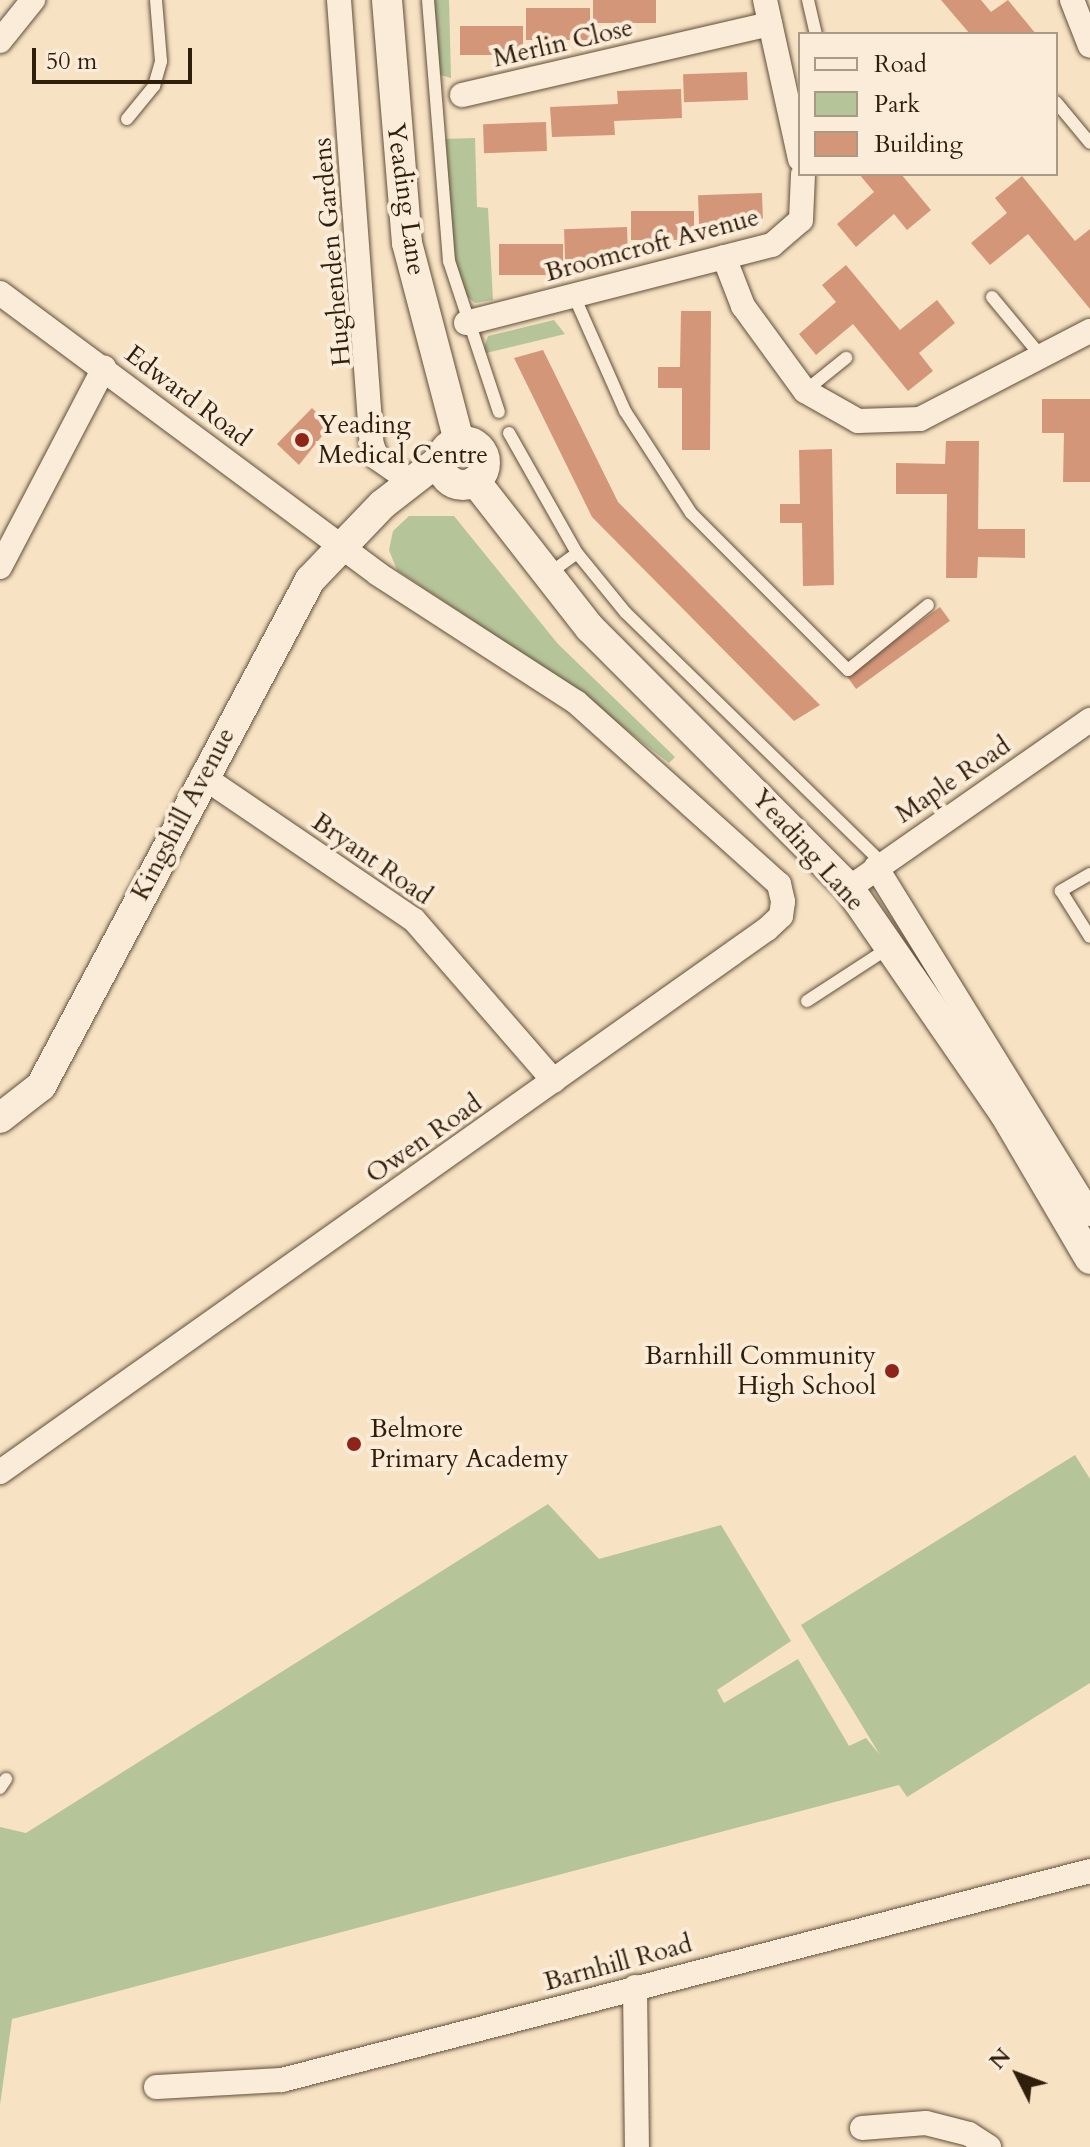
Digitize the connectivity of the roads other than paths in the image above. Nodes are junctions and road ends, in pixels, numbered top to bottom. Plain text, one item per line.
1 (33, 0) edge
2 (156, 0) edge
3 (339, 0) edge
4 (387, 0) edge
5 (428, 0) edge
6 (765, 0) edge
7 (808, 0) edge
8 (1072, 0) edge
9 (770, 24) junction
10 (816, 32) edge
11 (0, 41) edge
12 (1090, 46) edge
13 (462, 95) dead end
14 (794, 99) edge
15 (1058, 104) edge
16 (127, 119) dead end
17 (798, 139) edge
18 (1090, 143) edge
19 (803, 176) edge
20 (724, 257) junction
21 (0, 293) edge
22 (574, 296) junction
23 (992, 297) dead end
24 (466, 323) junction
25 (1090, 331) edge
26 (1041, 356) junction
27 (846, 358) dead end
28 (104, 368) junction
29 (805, 391) junction
30 (499, 412) dead end
31 (509, 433) dead end
32 (456, 465) junction
33 (410, 481) junction
34 (376, 516) junction
35 (340, 546) junction
36 (577, 553) junction
37 (0, 567) edge
38 (547, 575) junction
39 (928, 605) dead end
40 (1088, 725) edge
41 (202, 776) junction
42 (879, 865) junction
43 (1090, 874) edge
44 (849, 888) junction
45 (1090, 937) edge
46 (890, 947) junction
47 (807, 1001) dead end
48 (554, 1081) junction
49 (0, 1118) edge
50 (1090, 1214) edge
51 (1090, 1259) edge
52 (0, 1472) edge
53 (1090, 1871) edge
54 (635, 1987) junction
55 (156, 2087) dead end
56 (862, 2128) dead end
57 (637, 2147) edge
58 (989, 2147) edge

1 - 11 street
2 - 16 lane
3 - 33 street, Hughenden Gardens
4 - 32 street, Yeading Lane
5 - 24 lane
6 - 9 street
7 - 10 lane
8 - 12 street
9 - 13 street, Merlin Close
9 - 14 street
14 - 17 street
15 - 18 lane
19 - 20 street, Broomcroft Avenue
20 - 22 street, Broomcroft Avenue
20 - 29 street
21 - 28 street, Edward Road
22 - 24 street, Broomcroft Avenue
22 - 39 lane
23 - 26 lane
24 - 30 lane
25 - 26 street
26 - 29 street
27 - 29 lane
28 - 35 street, Edward Road
28 - 37 street
31 - 36 lane
32 - 33 street, Kingshill Avenue
32 - 34 street, Kingshill Avenue
32 - 38 street, Yeading Lane
33 - 34 street, Kingshill Avenue
34 - 35 street, Kingshill Avenue
35 - 41 street, Kingshill Avenue
35 - 48 street, Owen Road
36 - 38 lane
36 - 42 lane
38 - 44 street, Yeading Lane
40 - 42 street, Maple Road
41 - 48 street, Bryant Road
41 - 49 street, Kingshill Avenue
42 - 44 street, Maple Road
42 - 50 street
43 - 45 lane
44 - 46 street, Yeading Lane
46 - 47 lane
46 - 51 street, Yeading Lane
48 - 52 street, Owen Road
53 - 54 street, Barnhill Road
54 - 55 street, Barnhill Road
54 - 57 street
56 - 58 street

